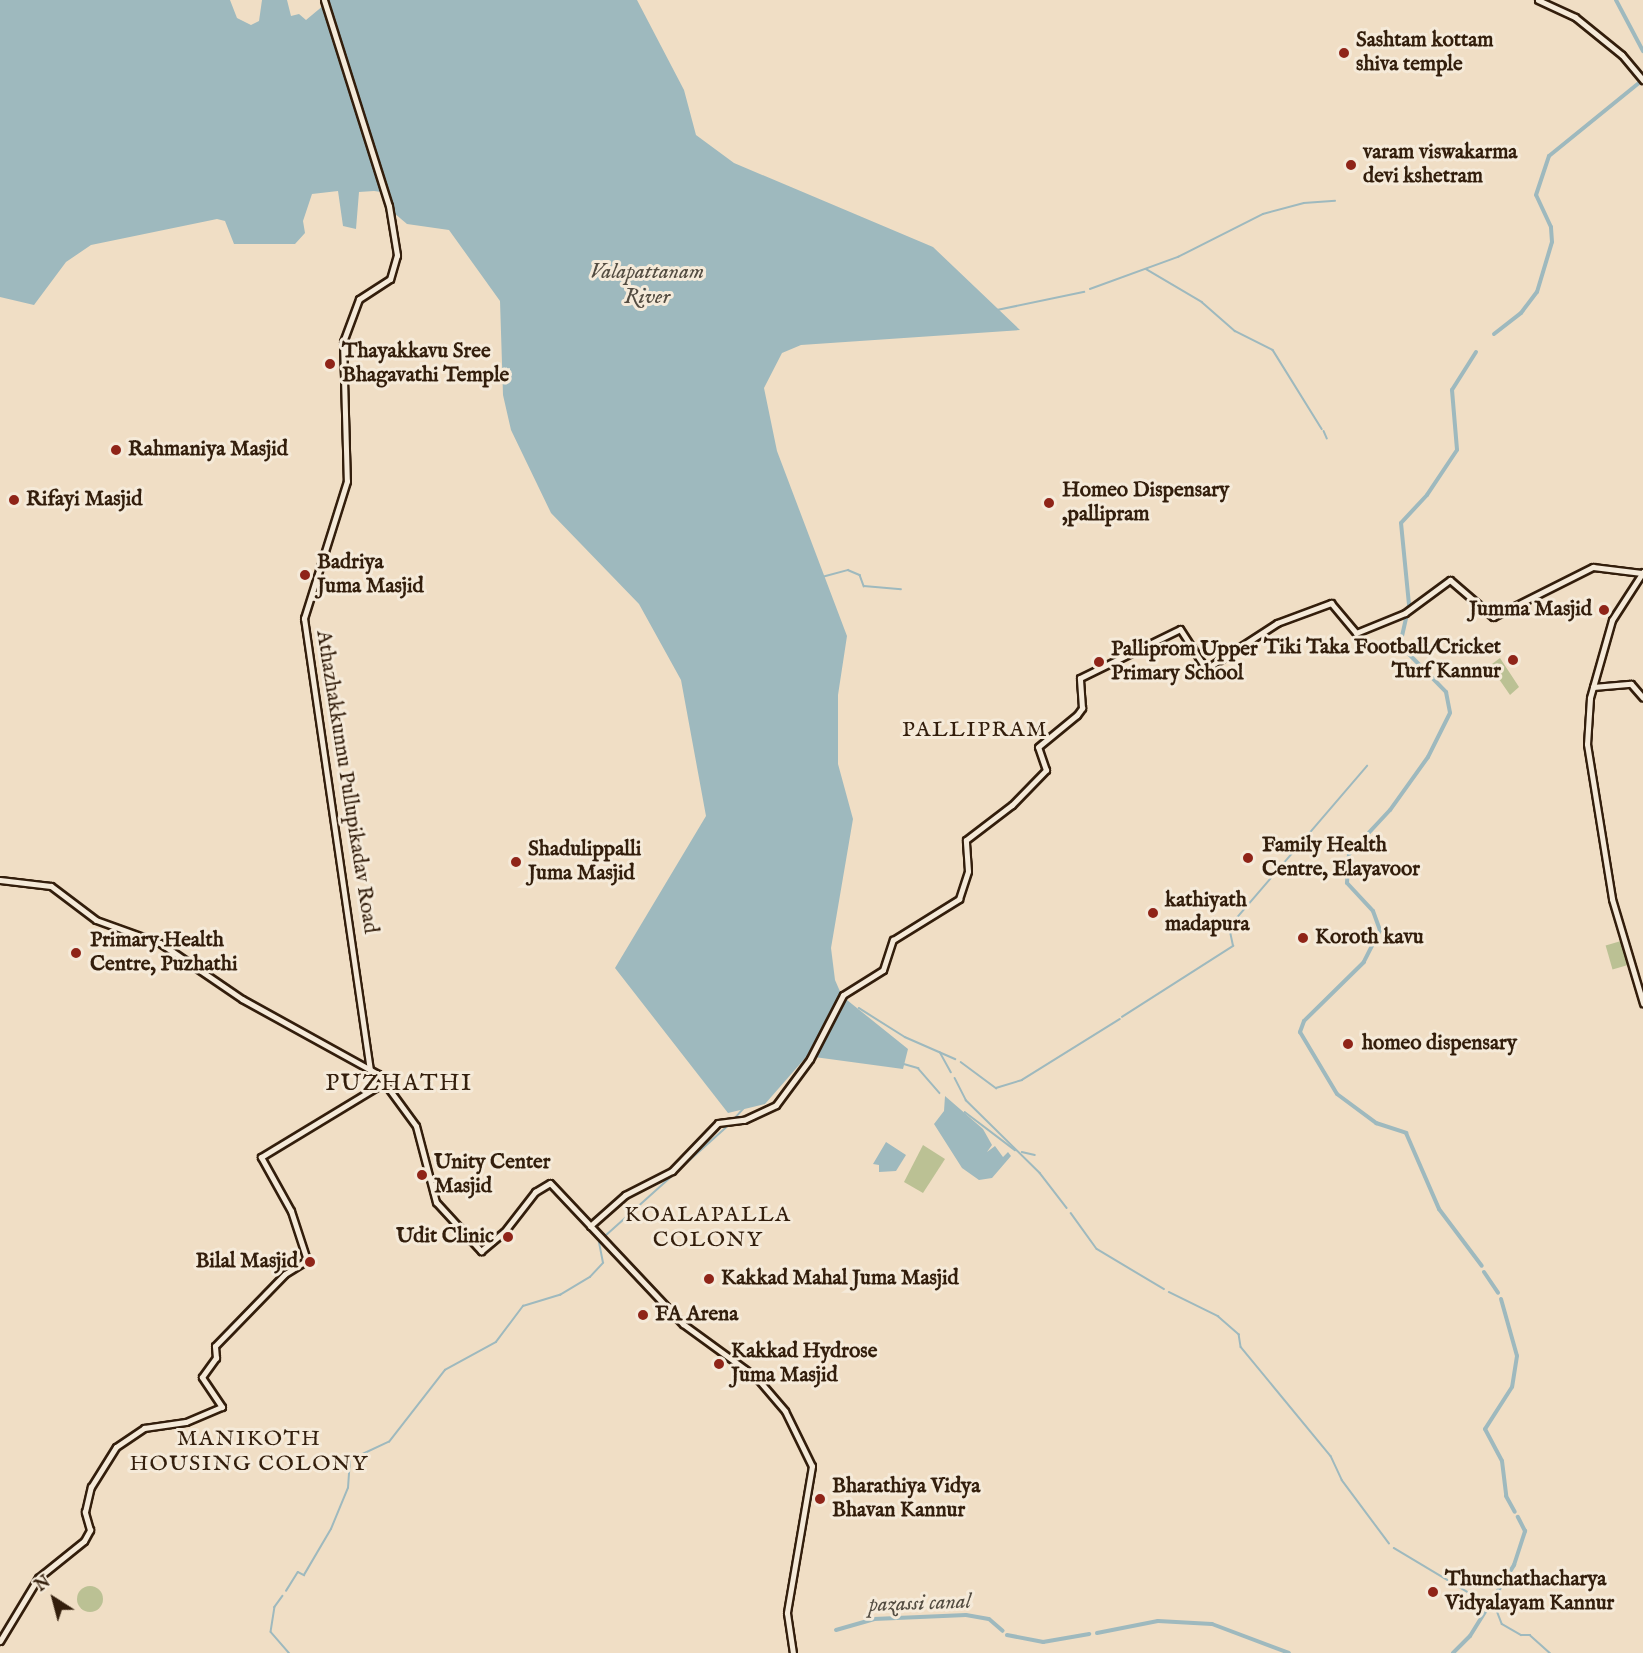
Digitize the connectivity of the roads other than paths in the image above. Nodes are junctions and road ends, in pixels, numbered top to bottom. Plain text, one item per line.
1 (324, 0) edge
2 (1538, 0) edge
3 (1643, 80) edge
4 (1643, 572) edge
5 (1593, 687) junction
6 (1643, 698) edge
7 (0, 880) edge
8 (1643, 1003) edge
9 (370, 1069) junction
10 (385, 1082) junction
11 (590, 1226) junction
12 (0, 1641) edge
13 (793, 1653) edge

1 - 9 main road, Athazhakkunnu Pullupikadav Road
2 - 3 main road
4 - 5 main road
4 - 11 main road
5 - 6 main road
5 - 8 main road
7 - 9 main road
9 - 10 main road
10 - 11 main road
10 - 12 main road
11 - 13 main road

